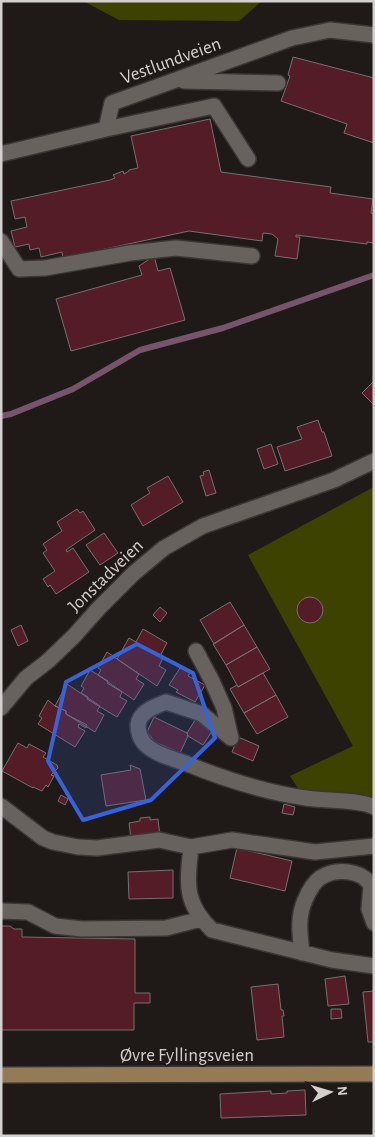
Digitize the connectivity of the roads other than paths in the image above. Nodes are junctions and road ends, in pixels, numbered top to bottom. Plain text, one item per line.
1 (374, 34) edge
2 (175, 80) junction
3 (278, 83) dead end
4 (106, 129) junction
5 (1, 154) edge
6 (248, 159) dead end
7 (1, 241) edge
8 (252, 256) dead end
9 (374, 461) edge
10 (196, 651) dead end
11 (1, 708) edge
12 (1, 806) edge
13 (374, 807) edge
14 (374, 846) edge
15 (191, 847) junction
16 (1, 911) edge
17 (201, 919) junction
18 (374, 923) edge
19 (302, 954) junction
20 (374, 966) edge
21 (374, 1074) edge
22 (1, 1076) edge

1 - 2 street, Vestlundveien
2 - 3 street
2 - 4 street, Vestlundveien
4 - 5 street
4 - 6 street
7 - 8 street
9 - 11 street, Jonstadveien
10 - 13 street
12 - 15 street
14 - 15 street
15 - 17 street
16 - 17 street
17 - 19 street
18 - 19 street
19 - 20 street
21 - 22 main road, Øvre Fyllingsveien

